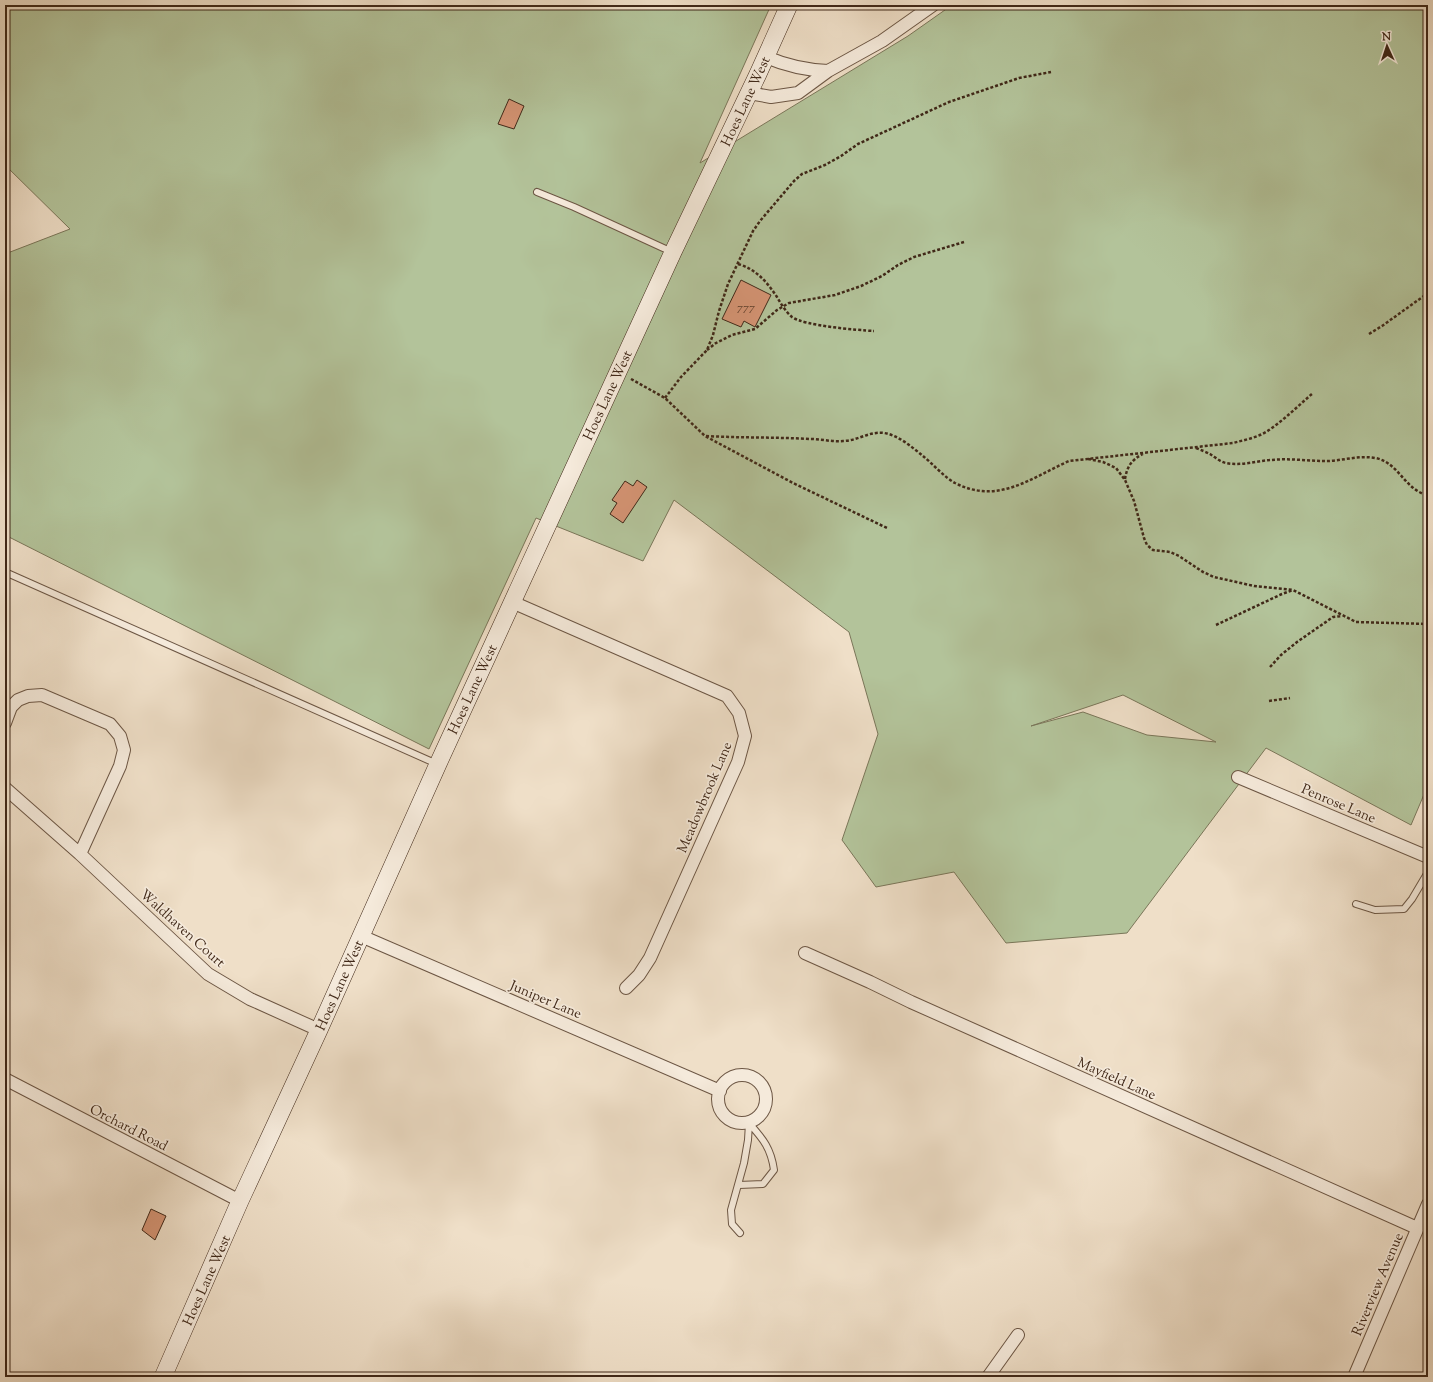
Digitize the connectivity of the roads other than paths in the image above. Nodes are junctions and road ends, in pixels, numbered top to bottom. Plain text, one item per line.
1 (789, 5) edge
2 (933, 5) edge
3 (766, 57) junction
4 (828, 71) junction
5 (750, 93) junction
6 (537, 192) dead end
7 (673, 252) junction
8 (5, 572) edge
9 (512, 602) junction
10 (5, 723) edge
11 (438, 764) junction
12 (1238, 777) dead end
13 (5, 788) edge
14 (80, 854) junction
15 (1428, 856) edge
16 (1428, 872) edge
17 (1356, 904) dead end
18 (361, 936) junction
19 (805, 953) dead end
20 (626, 988) dead end
21 (319, 1030) junction
22 (5, 1079) edge
23 (720, 1090) junction
24 (749, 1123) junction
25 (739, 1185) junction
26 (240, 1201) junction
27 (1428, 1204) edge
28 (1417, 1228) junction
29 (740, 1233) dead end
30 (1018, 1335) dead end
31 (163, 1377) edge
32 (988, 1377) edge
33 (1354, 1377) edge

1 - 3 street, Hoes Lane West
2 - 4 street
3 - 4 street
3 - 5 street, Hoes Lane West
4 - 5 street
5 - 7 street, Hoes Lane West
6 - 7 lane
7 - 9 street, Hoes Lane West
8 - 11 lane
9 - 11 street, Hoes Lane West
9 - 20 street, Meadowbrook Lane
10 - 14 street
11 - 18 street, Hoes Lane West
12 - 15 street, Penrose Lane
13 - 14 street, Waldhaven Court
14 - 21 street, Waldhaven Court
16 - 17 lane
18 - 21 street, Hoes Lane West
18 - 23 street, Juniper Lane
19 - 28 street, Mayfield Lane
21 - 26 street, Hoes Lane West
22 - 26 street, Orchard Road
23 - 24 street
23 - 24 street
24 - 25 lane
24 - 25 lane
25 - 29 lane
26 - 31 street, Hoes Lane West
27 - 28 street, Riverview Avenue
28 - 33 street, Riverview Avenue
30 - 32 street

